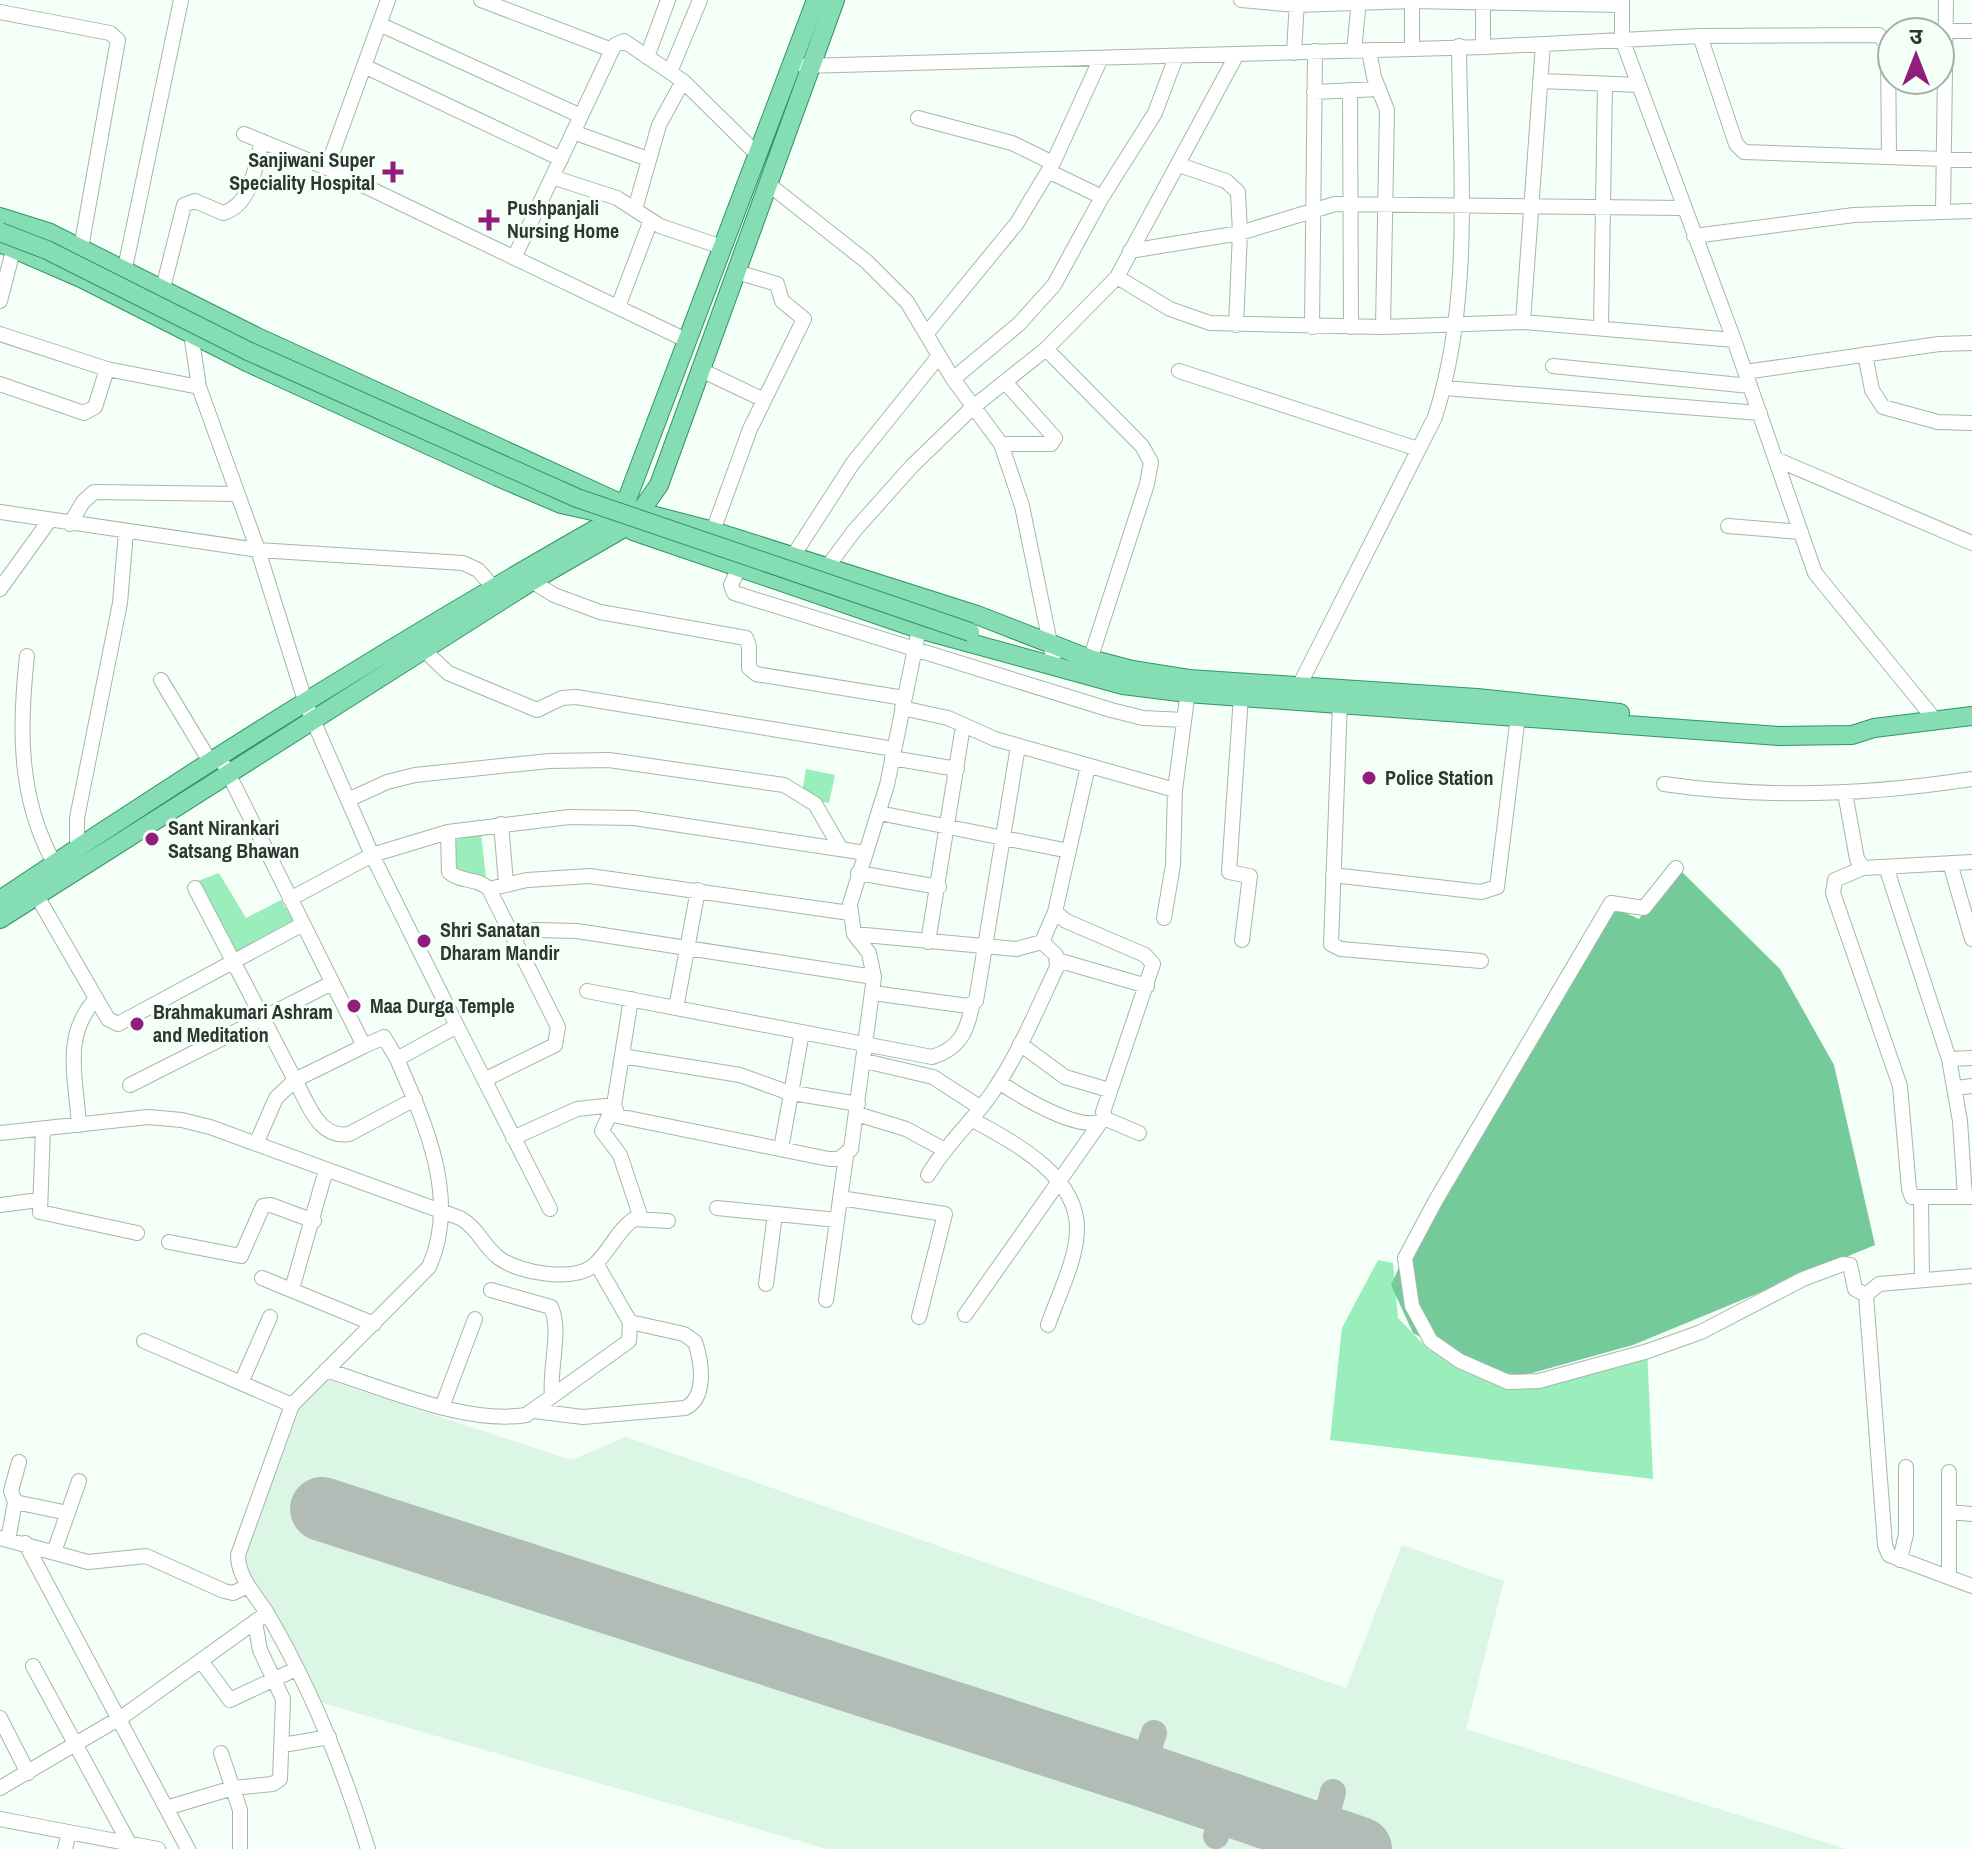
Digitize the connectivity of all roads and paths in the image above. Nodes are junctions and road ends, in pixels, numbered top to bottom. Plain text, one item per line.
1 (181, 0) edge
2 (388, 0) edge
3 (481, 0) edge
4 (668, 0) edge
5 (700, 0) edge
6 (816, 0) edge
7 (835, 0) edge
8 (1241, 0) edge
9 (1412, 0) edge
10 (1359, 1) edge
11 (1296, 2) edge
12 (1483, 2) edge
13 (1622, 2) edge
14 (0, 12) edge
15 (379, 24) junction
16 (1700, 36) junction
17 (1622, 39) junction
18 (1543, 44) junction
19 (1459, 46) junction
20 (1483, 47) junction
21 (1412, 49) junction
22 (612, 50) junction
23 (1315, 51) junction
24 (1354, 51) junction
25 (1369, 51) junction
26 (1294, 53) junction
27 (1236, 56) junction
28 (647, 57) junction
29 (1176, 57) junction
30 (1101, 58) junction
31 (364, 66) junction
32 (801, 66) junction
33 (670, 72) junction
34 (683, 81) junction
35 (1540, 81) junction
36 (1605, 84) junction
37 (1639, 85) junction
38 (1379, 89) junction
39 (1350, 90) junction
40 (1314, 92) junction
41 (1944, 96) edge
42 (581, 116) junction
43 (918, 118) dead end
44 (573, 132) junction
45 (244, 134) dead end
46 (262, 141) junction
47 (756, 153) junction
48 (1889, 157) junction
49 (561, 159) junction
50 (648, 159) junction
51 (1944, 159) junction
52 (1972, 160) edge
53 (1179, 165) junction
54 (1050, 167) junction
55 (327, 168) junction
56 (552, 177) junction
57 (767, 183) junction
58 (1102, 197) junction
59 (1349, 204) junction
60 (1461, 204) junction
61 (1386, 205) junction
62 (1531, 205) junction
63 (1604, 206) junction
64 (1684, 208) junction
65 (635, 209) junction
66 (1313, 210) junction
67 (1972, 211) edge
68 (1943, 212) junction
69 (0, 217) edge
70 (651, 220) junction
71 (0, 232) edge
72 (1240, 233) junction
73 (1694, 236) junction
74 (7, 245) edge
75 (722, 247) junction
76 (81, 248) junction
77 (1130, 251) junction
78 (514, 258) junction
79 (125, 268) junction
80 (737, 272) junction
81 (1117, 277) junction
82 (163, 288) junction
83 (185, 300) junction
84 (0, 301) edge
85 (618, 307) junction
86 (1523, 322) junction
87 (1236, 325) junction
88 (1458, 326) junction
89 (1312, 327) junction
90 (1351, 327) junction
91 (1383, 327) junction
92 (1601, 327) junction
93 (191, 333) junction
94 (927, 333) junction
95 (0, 334) edge
96 (686, 340) junction
97 (1734, 340) junction
98 (1972, 343) edge
99 (1046, 349) junction
100 (1865, 354) junction
101 (939, 356) junction
102 (1553, 366) dead end
103 (107, 369) junction
104 (699, 369) junction
105 (1179, 371) dead end
106 (342, 375) junction
107 (953, 379) junction
108 (1748, 379) junction
109 (1005, 382) junction
110 (0, 384) edge
111 (199, 387) junction
112 (1444, 388) junction
113 (332, 400) junction
114 (764, 400) junction
115 (972, 408) junction
116 (1760, 413) junction
117 (1972, 423) edge
118 (1001, 444) junction
119 (1418, 449) junction
120 (1778, 460) junction
121 (237, 494) junction
122 (0, 512) edge
123 (628, 515) junction
124 (49, 521) junction
125 (70, 524) junction
126 (1728, 526) dead end
127 (713, 531) junction
128 (126, 532) junction
129 (1801, 532) junction
130 (1972, 543) edge
131 (258, 550) junction
132 (793, 556) junction
133 (739, 568) junction
134 (827, 568) junction
135 (525, 578) junction
136 (494, 588) junction
137 (0, 589) edge
138 (809, 592) junction
139 (919, 629) junction
140 (1013, 629) junction
141 (973, 633) junction
142 (1051, 643) junction
143 (424, 650) junction
144 (914, 650) junction
145 (1009, 654) junction
146 (27, 656) dead end
147 (1055, 667) junction
148 (1087, 667) junction
149 (161, 680) dead end
150 (1188, 686) junction
151 (1296, 693) junction
152 (1241, 696) junction
153 (1391, 699) junction
154 (1340, 702) junction
155 (903, 703) junction
156 (310, 712) junction
157 (1518, 716) junction
158 (1972, 716) edge
159 (1184, 720) junction
160 (1936, 721) junction
161 (963, 726) junction
162 (1874, 728) junction
163 (1018, 746) junction
164 (893, 754) junction
165 (220, 765) junction
166 (1088, 766) junction
167 (957, 769) junction
168 (1972, 779) edge
169 (1664, 784) dead end
170 (1175, 790) junction
171 (1845, 793) junction
172 (348, 800) junction
173 (879, 813) junction
174 (501, 824) junction
175 (948, 826) junction
176 (448, 832) junction
177 (1005, 838) junction
178 (77, 847) junction
179 (841, 849) junction
180 (1069, 851) junction
181 (866, 853) junction
182 (372, 855) junction
183 (1972, 862) edge
184 (54, 863) junction
185 (1950, 863) junction
186 (1886, 867) junction
187 (1676, 868) dead end
188 (1863, 868) junction
189 (858, 873) junction
190 (1333, 875) junction
191 (506, 883) junction
192 (939, 887) junction
193 (195, 888) dead end
194 (489, 889) junction
195 (698, 890) junction
196 (37, 896) junction
197 (290, 899) junction
198 (0, 900) edge
199 (1055, 912) junction
200 (850, 913) junction
201 (1164, 918) dead end
202 (0, 919) edge
203 (1970, 922) edge
204 (303, 924) junction
205 (512, 934) junction
206 (854, 934) junction
207 (1972, 939) edge
208 (1242, 940) dead end
209 (928, 942) junction
210 (1042, 942) junction
211 (985, 947) junction
212 (687, 948) junction
213 (234, 960) junction
214 (1057, 960) junction
215 (1481, 961) dead end
216 (874, 977) junction
217 (332, 983) junction
218 (1147, 986) junction
219 (587, 991) dead end
220 (873, 993) junction
221 (96, 999) junction
222 (631, 999) junction
223 (972, 1006) junction
224 (676, 1008) junction
225 (264, 1018) junction
226 (457, 1026) junction
227 (802, 1032) junction
228 (867, 1044) junction
229 (1020, 1044) junction
230 (364, 1046) junction
231 (622, 1056) junction
232 (1972, 1058) edge
233 (397, 1059) junction
234 (1949, 1059) junction
235 (865, 1061) junction
236 (295, 1080) junction
237 (484, 1080) junction
238 (999, 1082) junction
239 (130, 1085) dead end
240 (1972, 1086) edge
241 (1956, 1088) junction
242 (1109, 1090) junction
243 (791, 1093) junction
244 (415, 1099) junction
245 (614, 1105) junction
246 (857, 1109) junction
247 (976, 1114) junction
248 (1103, 1121) junction
249 (79, 1125) junction
250 (43, 1129) junction
251 (0, 1133) edge
252 (1139, 1133) dead end
253 (513, 1138) junction
254 (256, 1144) junction
255 (781, 1149) junction
256 (943, 1149) junction
257 (846, 1156) junction
258 (326, 1170) junction
259 (928, 1175) dead end
260 (1059, 1184) junction
261 (1969, 1197) edge
262 (840, 1198) junction
263 (1921, 1199) junction
264 (39, 1200) junction
265 (0, 1205) edge
266 (717, 1208) dead end
267 (550, 1209) dead end
268 (442, 1212) junction
269 (775, 1214) junction
270 (641, 1218) junction
271 (837, 1220) junction
272 (314, 1221) junction
273 (668, 1221) dead end
274 (137, 1233) dead end
275 (169, 1242) dead end
276 (596, 1263) junction
277 (1972, 1276) edge
278 (262, 1278) dead end
279 (1922, 1280) junction
280 (294, 1282) dead end
281 (766, 1284) dead end
282 (491, 1290) dead end
283 (1866, 1295) junction
284 (826, 1300) dead end
285 (965, 1315) dead end
286 (270, 1317) dead end
287 (919, 1317) dead end
288 (475, 1319) dead end
289 (630, 1322) junction
290 (374, 1324) junction
291 (1048, 1325) dead end
292 (144, 1341) dead end
293 (326, 1370) junction
294 (241, 1383) junction
295 (552, 1395) junction
296 (292, 1405) junction
297 (442, 1407) junction
298 (534, 1411) junction
299 (19, 1462) dead end
300 (1906, 1467) dead end
301 (1949, 1472) dead end
302 (7, 1481) edge
303 (79, 1481) dead end
304 (15, 1502) junction
305 (1949, 1512) junction
306 (68, 1513) junction
307 (1972, 1514) edge
308 (4, 1539) edge
309 (25, 1543) junction
310 (54, 1552) junction
311 (1900, 1560) junction
312 (1949, 1577) junction
313 (248, 1586) junction
314 (1972, 1586) edge
315 (261, 1618) junction
316 (201, 1661) junction
317 (33, 1666) dead end
318 (296, 1669) junction
319 (275, 1679) junction
320 (0, 1718) edge
321 (118, 1719) junction
322 (329, 1737) junction
323 (76, 1745) junction
324 (283, 1745) junction
325 (221, 1753) dead end
326 (28, 1773) junction
327 (0, 1788) edge
328 (233, 1788) junction
329 (166, 1808) junction
330 (0, 1819) edge
331 (69, 1832) junction
332 (129, 1843) junction
333 (108, 1844) edge
334 (65, 1849) edge
335 (158, 1849) edge
336 (188, 1849) edge
337 (240, 1849) edge
338 (368, 1849) edge

1 - 79 street
2 - 15 street
3 - 22 street
4 - 28 street
5 - 33 street
6 - 32 main road
7 - 32 main road
8 - 11 street
9 - 10 street
9 - 12 street
9 - 21 street
10 - 11 street
10 - 24 street
11 - 26 street
12 - 13 street
12 - 20 street
13 - 17 street
14 - 76 street
15 - 31 street
15 - 42 street
16 - 17 street
16 - 48 street
16 - 48 street
17 - 18 street
17 - 37 street
18 - 20 street
18 - 35 street
19 - 20 street
19 - 21 street
19 - 60 street
21 - 25 street
22 - 28 street
22 - 42 street
23 - 24 street
23 - 26 street
23 - 40 street
24 - 25 street
25 - 38 street
26 - 27 street
27 - 29 street
27 - 53 street
28 - 33 street
29 - 30 street
29 - 58 street
30 - 32 street
30 - 54 street
31 - 49 street
31 - 55 street
32 - 47 main road
32 - 57 main road
33 - 34 street
34 - 47 street
34 - 50 street
35 - 36 street
35 - 62 street
36 - 37 street
36 - 63 street
37 - 64 street
38 - 39 street
38 - 61 street
39 - 40 street
39 - 59 street
40 - 66 street
41 - 51 street
42 - 44 street
43 - 54 street
44 - 49 street
44 - 50 street
45 - 46 street
46 - 55 street
46 - 82 street
47 - 75 main road
48 - 51 street
49 - 56 street
50 - 65 street
51 - 52 street
51 - 68 street
53 - 72 street
53 - 77 street
54 - 58 street
54 - 94 street
55 - 78 street
56 - 65 street
56 - 78 street
57 - 80 main road
57 - 94 street
58 - 107 street
59 - 61 street
59 - 66 street
59 - 90 street
60 - 61 street
60 - 62 street
60 - 88 street
61 - 91 street
62 - 63 street
62 - 86 street
63 - 64 street
63 - 92 street
64 - 73 street
65 - 70 street
66 - 72 street
66 - 89 street
67 - 68 street
68 - 73 street
69 - 76 main road
70 - 75 street
70 - 85 street
71 - 141 main road, bridge
72 - 77 street
72 - 87 street
73 - 97 street
74 - 84 street
74 - 93 main road
75 - 96 main road
76 - 79 main road
77 - 81 street
78 - 85 street
79 - 82 main road
80 - 104 main road
80 - 114 street
81 - 87 street
81 - 99 street
82 - 83 main road
83 - 93 street
83 - 106 main road
85 - 96 street
86 - 88 street
86 - 92 street
87 - 89 street
88 - 91 street
88 - 112 street
89 - 90 street
90 - 91 street
92 - 97 street
93 - 111 street
93 - 113 main road
94 - 101 street
95 - 103 street
96 - 123 main road
97 - 108 street
98 - 100 street
99 - 109 street
99 - 148 street
100 - 108 street
100 - 117 street
101 - 107 street
101 - 132 street
102 - 108 street
103 - 110 street
103 - 111 street
104 - 114 street
104 - 123 main road
105 - 119 street
106 - 113 main road
106 - 123 main road
107 - 115 street
108 - 116 street
109 - 115 street
109 - 118 street
111 - 121 street
112 - 116 street
112 - 119 street
113 - 123 main road
114 - 127 street
115 - 118 street
115 - 134 street
116 - 120 street
118 - 142 street
119 - 151 street
120 - 129 street
120 - 130 street
121 - 125 street
121 - 131 street
122 - 124 street
123 - 127 main road
123 - 133 main road
123 - 135 main road
124 - 125 street
124 - 137 street
125 - 128 street
126 - 129 street
127 - 132 main road
128 - 131 street
128 - 178 street
129 - 160 street
131 - 136 street
131 - 156 street
132 - 134 main road
133 - 138 main road
133 - 144 street
134 - 138 street
134 - 140 main road
135 - 136 main road
135 - 143 main road
135 - 155 street
136 - 156 main road
138 - 139 main road
139 - 144 street
139 - 145 main road
140 - 141 main road
140 - 142 main road
141 - 145 main road
142 - 147 street
142 - 148 main road
143 - 156 main road
143 - 164 street
144 - 155 street
144 - 159 street
145 - 147 main road
146 - 184 street
147 - 148 main road
148 - 150 main road
149 - 165 street
150 - 151 main road
150 - 152 main road
150 - 159 street
151 - 152 main road
151 - 153 main road
151 - 154 main road
152 - 208 street
153 - 154 main road
153 - 157 main road
153 - 162 main road
154 - 190 street
155 - 161 street
155 - 164 street
156 - 165 main road
156 - 172 street
157 - 162 main road
157 - 190 street
158 - 160 main road
159 - 170 street
160 - 162 main road
161 - 163 street
161 - 167 street
163 - 166 street
163 - 177 street
164 - 167 street
164 - 173 street
165 - 178 main road
165 - 196 main road
165 - 197 street
166 - 170 street
166 - 180 street
167 - 175 street
168 - 171 street
169 - 171 street
170 - 201 street
171 - 188 street
172 - 179 street
172 - 182 street
173 - 175 street
173 - 181 street
174 - 176 street
174 - 179 street
174 - 191 street
175 - 177 street
175 - 192 street
176 - 182 street
176 - 194 street
177 - 180 street
177 - 211 street
178 - 184 main road
179 - 181 street
180 - 199 street
181 - 189 street
182 - 197 street
182 - 226 street
183 - 185 street
184 - 198 main road
185 - 186 street
185 - 203 street
186 - 188 street
186 - 234 street
187 - 283 street
188 - 263 street
189 - 192 street
189 - 200 street
190 - 215 street
191 - 194 street
191 - 195 street
192 - 209 street
193 - 213 street
194 - 205 street
195 - 200 street
195 - 212 street
196 - 202 main road
196 - 221 street
197 - 204 street
199 - 210 street
199 - 218 street
200 - 206 street
203 - 207 street
204 - 213 street
204 - 217 street
205 - 212 street
205 - 237 street
206 - 209 street
206 - 216 street
209 - 211 street
210 - 211 street
210 - 214 street
211 - 223 street
212 - 216 street
212 - 224 street
213 - 221 street
213 - 225 street
214 - 218 street
214 - 229 street
216 - 220 street
217 - 225 street
217 - 230 street
218 - 242 street
219 - 222 street
220 - 223 street
220 - 228 street
221 - 249 street
222 - 224 street
222 - 231 street
223 - 228 street
224 - 227 street
225 - 236 street
225 - 239 street
226 - 233 street
226 - 237 street
227 - 228 street
227 - 243 street
228 - 235 street
229 - 238 street
229 - 242 street
230 - 233 street
230 - 236 street
231 - 243 street
231 - 245 street
232 - 234 street
233 - 244 street
234 - 241 street
235 - 246 street
235 - 247 street
236 - 244 street
236 - 254 street
237 - 253 street
238 - 247 street
238 - 248 street
240 - 241 street
241 - 261 street
242 - 248 street
243 - 246 street
243 - 255 street
244 - 268 street
245 - 253 street
245 - 255 street
245 - 270 street
246 - 256 street
246 - 257 street
247 - 256 street
247 - 260 street
248 - 252 street
248 - 260 street
249 - 250 street
249 - 254 street
250 - 251 street
250 - 264 street
253 - 267 street
254 - 258 street
255 - 257 street
256 - 259 street
257 - 262 street
258 - 268 street
258 - 272 street
260 - 285 street
260 - 291 street
261 - 263 street
262 - 271 street
262 - 287 street
263 - 279 street
264 - 265 street
264 - 274 street
266 - 269 street
268 - 276 street
268 - 290 street
269 - 271 street
269 - 281 street
270 - 273 street
270 - 276 street
271 - 284 street
272 - 275 street
272 - 280 street
276 - 289 street
277 - 279 street
278 - 290 street
279 - 283 street
282 - 295 street
283 - 311 street
286 - 294 street
288 - 297 street
289 - 295 street
289 - 298 street
290 - 293 street
292 - 294 street
293 - 296 street
293 - 297 street
294 - 296 street
295 - 298 street
296 - 313 street
297 - 298 street
299 - 302 street
300 - 311 street
301 - 305 street
302 - 304 street
303 - 306 street
304 - 306 street
304 - 308 street
305 - 307 street
305 - 312 street
306 - 310 street
308 - 309 street
309 - 310 street
309 - 321 street
310 - 313 street
311 - 312 street
312 - 314 street
313 - 315 street
315 - 316 street
315 - 318 street
315 - 319 street
316 - 319 street
316 - 321 street
317 - 323 street
318 - 319 street
318 - 322 street
319 - 324 street
320 - 326 street
321 - 323 street
321 - 329 street
322 - 324 street
322 - 338 street
323 - 326 street
323 - 332 street
324 - 328 street
325 - 328 street
326 - 327 street
328 - 329 street
328 - 337 street
329 - 336 street
330 - 331 street
331 - 333 street
331 - 334 street
332 - 333 street
332 - 335 street

